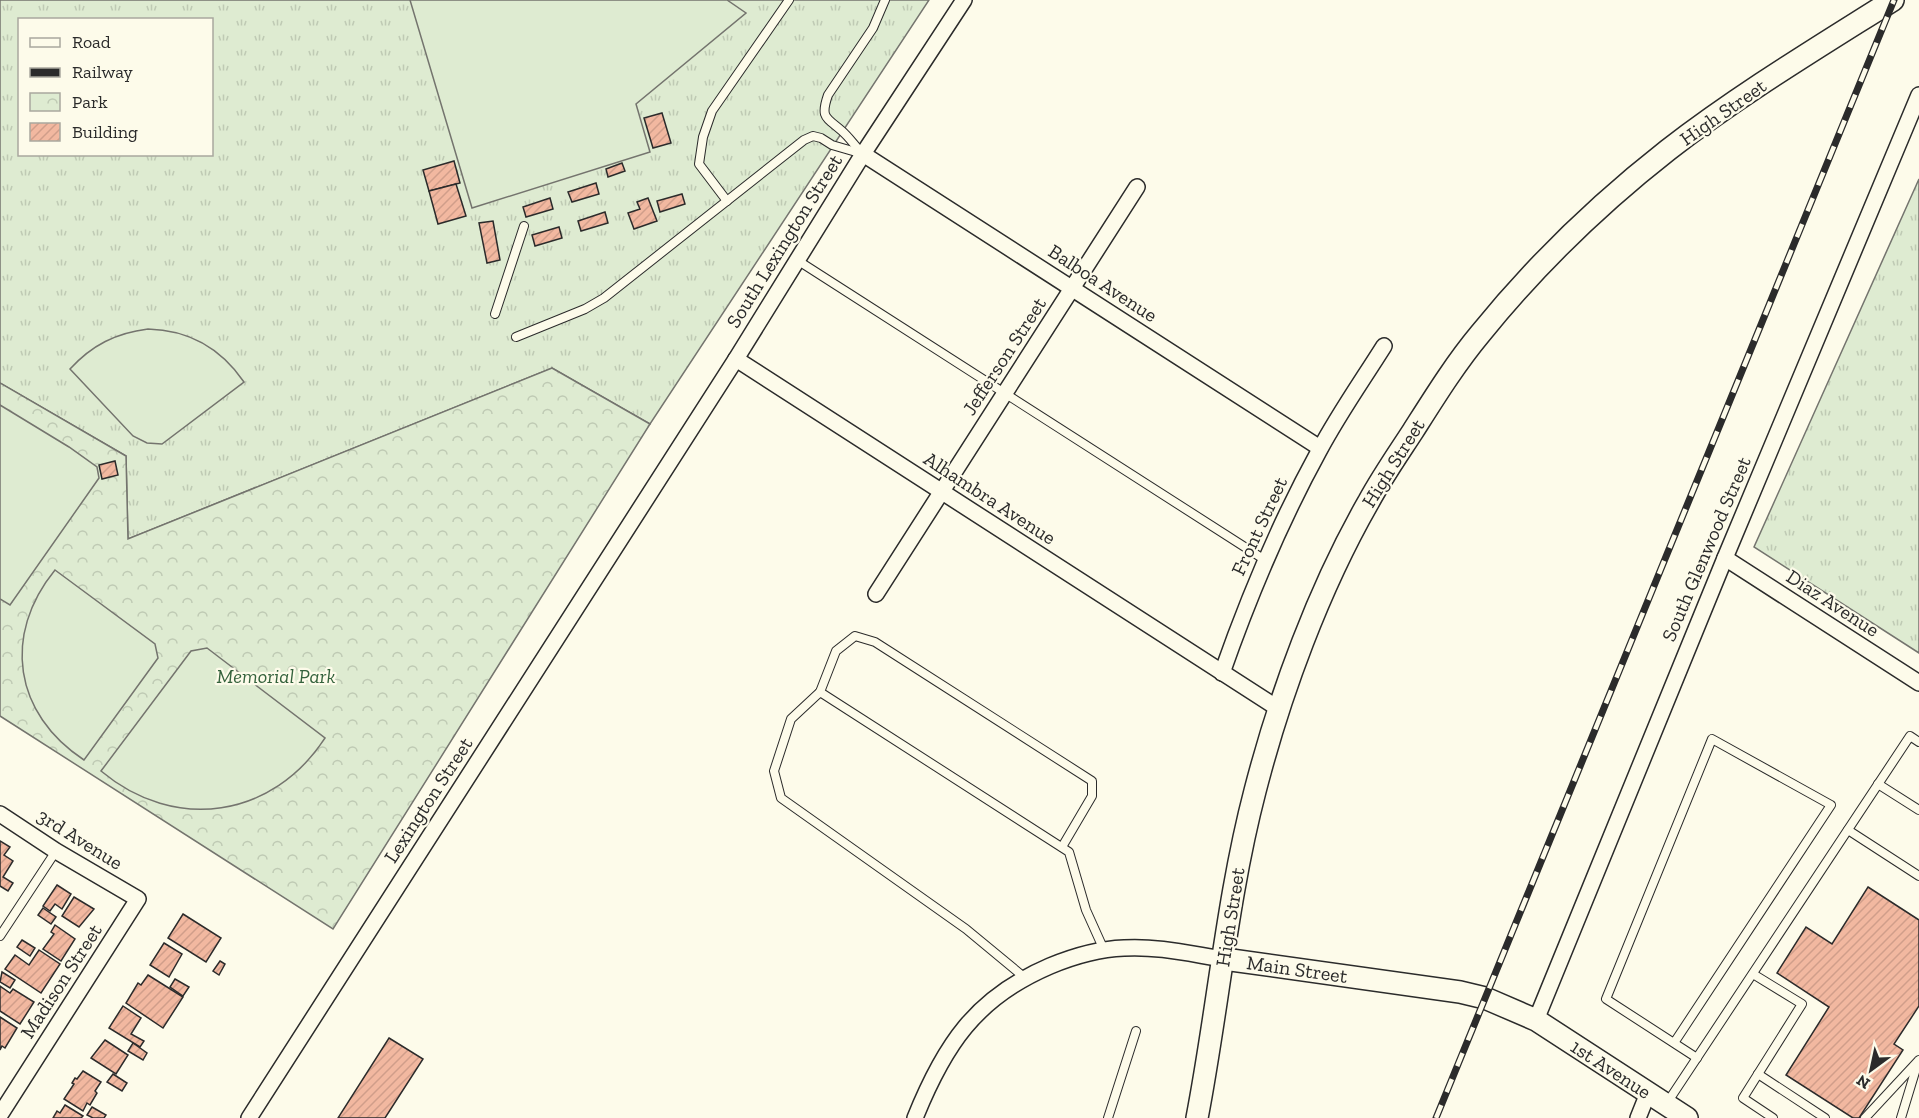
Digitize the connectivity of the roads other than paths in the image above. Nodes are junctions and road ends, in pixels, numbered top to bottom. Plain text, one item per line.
1 (789, 0) edge
2 (885, 0) edge
3 (963, 0) edge
4 (1893, 0) edge
5 (1919, 95) edge
6 (863, 154) junction
7 (1137, 187) dead end
8 (727, 201) junction
9 (524, 226) dead end
10 (797, 260) junction
11 (1072, 288) junction
12 (495, 314) dead end
13 (516, 337) dead end
14 (1384, 346) dead end
15 (736, 359) junction
16 (1004, 394) junction
17 (1320, 448) junction
18 (942, 492) junction
19 (642, 505) joint
20 (1725, 558) junction
21 (1265, 560) junction
22 (876, 594) dead end
23 (1222, 673) junction
24 (1919, 683) edge
25 (820, 692) junction
26 (1279, 709) junction
27 (1919, 742) edge
28 (1878, 784) junction
29 (1919, 810) edge
30 (0, 814) edge
31 (1848, 830) junction
32 (1062, 847) junction
33 (56, 851) junction
34 (1919, 876) edge
35 (138, 899) joint
36 (0, 936) edge
37 (1104, 950) junction
38 (1224, 959) junction
39 (1753, 974) junction
40 (1024, 977) junction
41 (1536, 1020) junction
42 (1136, 1031) dead end
43 (1674, 1043) junction
44 (1697, 1058) junction
45 (1919, 1060) edge
46 (1758, 1074) junction
47 (1648, 1093) junction
48 (1666, 1105) junction
49 (0, 1115) edge
50 (920, 1116) edge
51 (249, 1118) edge
52 (1108, 1118) edge
53 (1197, 1118) edge
54 (1638, 1118) edge
55 (1687, 1118) edge
56 (1773, 1118) edge
57 (1825, 1118) edge
58 (1865, 1118) edge
59 (1901, 1118) edge

1 - 8 lane
2 - 6 lane
3 - 6 street, South Lexington Street
4 - 26 main road, High Street
5 - 20 street, South Glenwood Street
6 - 8 lane
6 - 10 street, South Lexington Street
6 - 11 street, Balboa Avenue
7 - 11 street, Jefferson Street
8 - 13 lane
9 - 12 lane
10 - 15 street, South Lexington Street
10 - 16 lane
11 - 16 street, Jefferson Street
11 - 17 street, Balboa Avenue
14 - 17 street, Front Street
15 - 18 street, Alhambra Avenue
15 - 19 street, South Lexington Street
16 - 18 street, Jefferson Street
16 - 21 lane
17 - 21 street, Front Street
18 - 22 street, Jefferson Street
18 - 23 street, Alhambra Avenue
19 - 51 street, Lexington Street
20 - 24 street, Diaz Avenue
20 - 41 street, South Glenwood Street
21 - 23 street, Front Street
23 - 26 street
25 - 32 lane
25 - 32 lane
25 - 40 lane
26 - 38 main road, High Street
27 - 28 lane
28 - 29 lane
28 - 31 lane
30 - 33 street, 3rd Avenue
31 - 34 lane
31 - 39 lane
32 - 37 lane
33 - 35 street, 3rd Avenue
33 - 36 lane
35 - 49 street, Madison Street
37 - 38 street, Main Street
37 - 40 street, Main Street
38 - 41 main road, Main Street
38 - 53 main road, High Street
39 - 44 lane
39 - 46 lane
40 - 50 street, Main Street
41 - 47 main road, 1st Avenue
42 - 52 lane
43 - 43 lane
43 - 44 lane
44 - 48 lane
45 - 58 lane
45 - 59 lane
46 - 56 lane
46 - 57 lane
47 - 48 main road, 1st Avenue
47 - 54 street
48 - 55 main road, 1st Avenue

